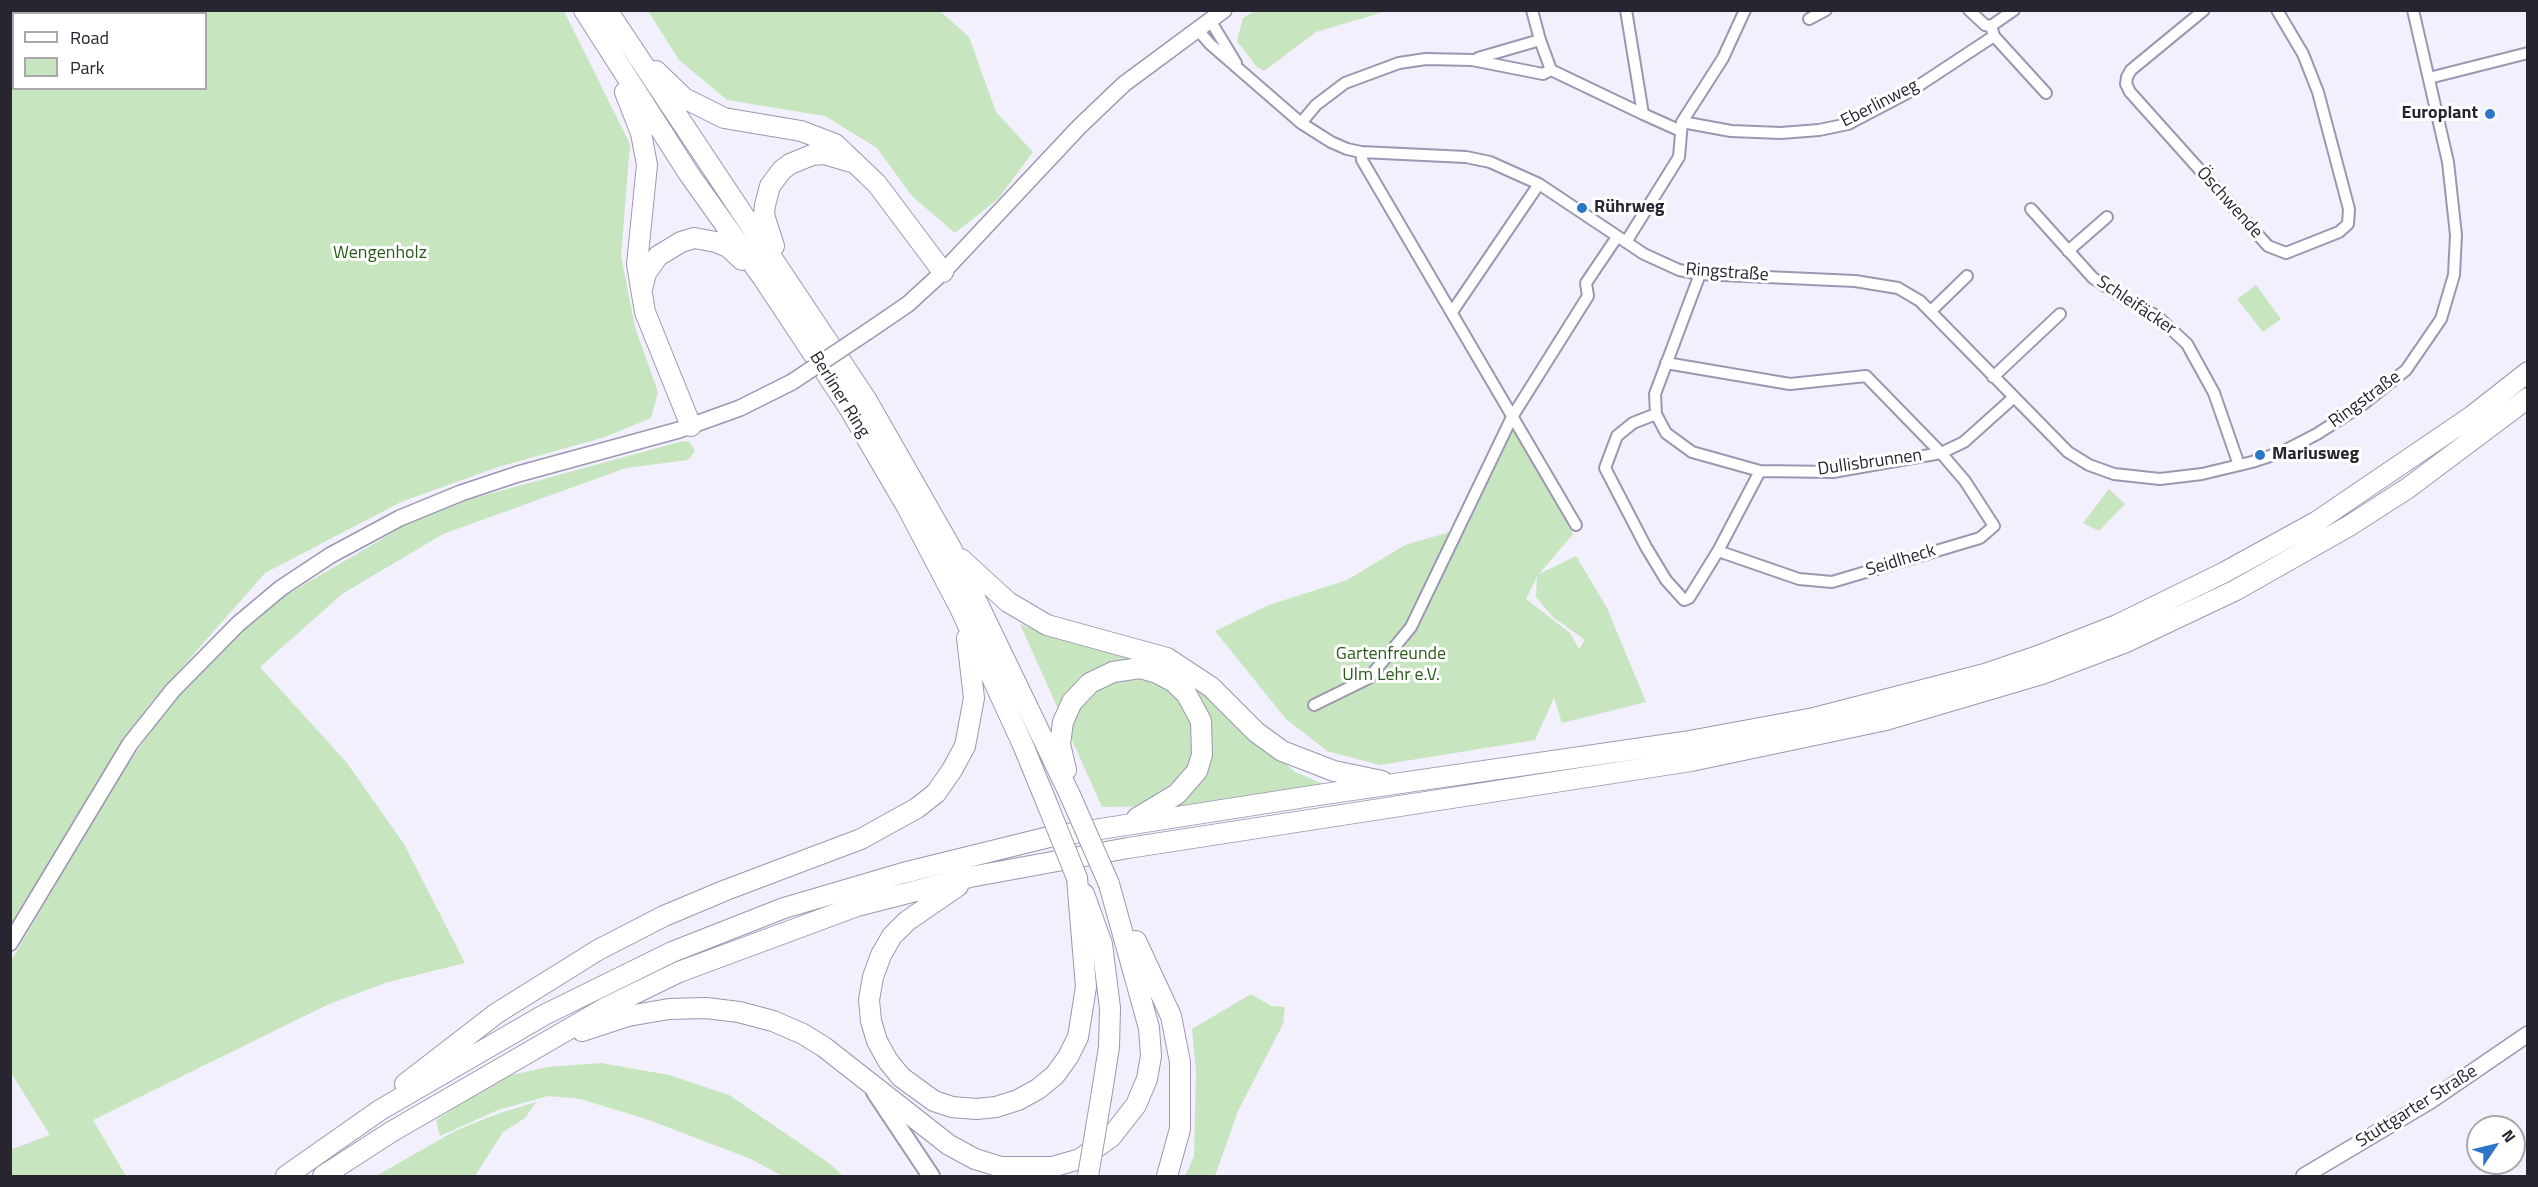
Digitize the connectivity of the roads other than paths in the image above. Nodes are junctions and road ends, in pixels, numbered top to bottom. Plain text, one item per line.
1 (1224, 10) edge
2 (1532, 10) edge
3 (1626, 10) edge
4 (1744, 10) edge
5 (1826, 10) edge
6 (1969, 10) edge
7 (2014, 10) edge
8 (2204, 10) edge
9 (2277, 10) edge
10 (2413, 10) edge
11 (607, 11) edge
12 (588, 18) edge
13 (1809, 18) dead end
14 (1210, 20) junction
15 (1197, 29) junction
16 (1992, 31) junction
17 (1540, 40) junction
18 (2528, 53) edge
19 (1472, 60) junction
20 (1551, 70) junction
21 (1240, 71) junction
22 (2428, 78) junction
23 (2046, 93) dead end
24 (1643, 114) junction
25 (1301, 123) junction
26 (1682, 127) junction
27 (1360, 152) junction
28 (859, 164) junction
29 (1539, 184) junction
30 (2031, 209) dead end
31 (2107, 217) dead end
32 (1622, 240) junction
33 (2068, 251) junction
34 (776, 261) junction
35 (943, 272) junction
36 (1700, 274) junction
37 (1967, 276) dead end
38 (763, 278) junction
39 (642, 295) junction
40 (1931, 311) junction
41 (1452, 312) junction
42 (2060, 314) dead end
43 (1666, 363) junction
44 (2528, 372) edge
45 (1993, 377) junction
46 (2013, 398) junction
47 (2528, 398) edge
48 (1656, 414) junction
49 (1512, 417) junction
50 (691, 426) junction
51 (1941, 453) junction
52 (2239, 465) junction
53 (1760, 471) junction
54 (1576, 525) dead end
55 (951, 548) junction
56 (1718, 551) junction
57 (960, 608) junction
58 (1314, 705) dead end
59 (1397, 784) junction
60 (1070, 795) junction
61 (1124, 825) junction
62 (970, 878) junction
63 (1109, 884) junction
64 (1087, 918) junction
65 (10, 942) edge
66 (2528, 1034) edge
67 (542, 1044) junction
68 (868, 1081) junction
69 (381, 1110) junction
70 (286, 1176) edge
71 (323, 1176) edge
72 (931, 1176) edge
73 (1088, 1176) edge
74 (1167, 1176) edge
75 (2304, 1176) edge

1 - 14 street
2 - 17 street
3 - 24 street
4 - 26 street
5 - 13 street
6 - 16 street
7 - 16 street, Eberlinweg
8 - 9 street, Öschwende
10 - 22 street, Ringstraße
11 - 28 highway
11 - 34 highway, Berliner Ring
12 - 38 highway, Berliner Ring
12 - 39 highway
14 - 15 street
14 - 21 street, Ringstraße
15 - 21 street, Ringstraße
15 - 35 street
16 - 23 street
16 - 26 street, Eberlinweg
17 - 19 street
17 - 20 street
18 - 22 street
19 - 20 street
19 - 25 street
20 - 24 street
21 - 25 street, Ringstraße
22 - 52 street, Ringstraße
24 - 26 street
25 - 27 street, Ringstraße
26 - 32 street
27 - 29 street, Ringstraße
27 - 41 street
28 - 34 highway
28 - 35 highway
29 - 32 street, Ringstraße
29 - 41 street
30 - 33 street, Schleifäcker
31 - 33 street
32 - 36 street, Ringstraße
32 - 49 street
33 - 52 street, Schleifäcker
34 - 55 highway, Berliner Ring
35 - 50 street, bridge
36 - 40 street, Ringstraße
36 - 43 street
37 - 40 street
38 - 39 highway
38 - 57 highway, Berliner Ring
39 - 50 highway
40 - 45 street, Ringstraße
41 - 49 street
42 - 45 street
43 - 48 street
43 - 51 street, Dullisbrunnen
44 - 59 highway
45 - 46 street, Ringstraße
46 - 51 street, Dullisbrunnen
46 - 52 street, Ringstraße
47 - 62 highway
48 - 53 street, Dullisbrunnen
48 - 56 street
49 - 54 street
49 - 58 street
50 - 65 street
51 - 53 street, Dullisbrunnen
51 - 56 street, Seidlheck
53 - 56 street
55 - 59 highway
55 - 60 highway, Berliner Ring
57 - 64 highway, Berliner Ring, bridge
57 - 69 highway
59 - 61 highway
60 - 61 highway
60 - 63 highway, bridge
61 - 69 highway
62 - 64 highway
62 - 67 highway
63 - 68 highway
63 - 74 highway
64 - 73 highway, bridge
66 - 75 street, Stuttgarter Straße
67 - 68 highway
67 - 71 highway
68 - 72 main road
69 - 70 highway

